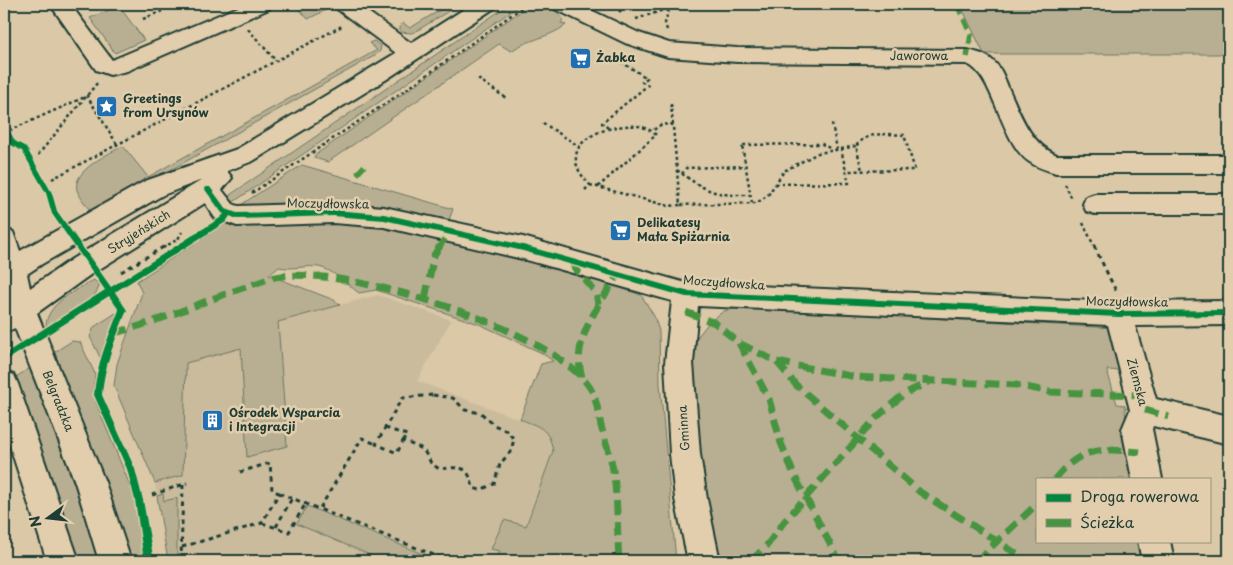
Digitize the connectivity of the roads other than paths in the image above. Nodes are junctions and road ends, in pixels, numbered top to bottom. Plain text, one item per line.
1 (60, 4) edge
2 (262, 4) edge
3 (344, 4) edge
4 (486, 4) edge
5 (562, 4) edge
6 (602, 12) edge
7 (411, 53) junction
8 (245, 155) junction
9 (1229, 164) edge
10 (208, 189) junction
11 (1229, 204) edge
12 (1084, 211) road end
13 (4, 239) edge
14 (8, 273) edge
15 (686, 294) junction
16 (1123, 314) junction
17 (1229, 314) edge
18 (13, 315) edge
19 (4, 384) edge
20 (1157, 414) junction
21 (1229, 430) edge
22 (1147, 478) edge
23 (1154, 542) edge
24 (63, 561) edge
25 (115, 561) edge
26 (704, 561) edge
27 (1158, 561) edge

1 - 2 street
3 - 7 street
4 - 7 street, Stryjeńskich
5 - 6 street, Jaworowa
6 - 9 street, Jaworowa
7 - 8 street, Stryjeńskich
8 - 10 street, Stryjeńskich
8 - 14 street, Stryjeńskich
10 - 15 street, Moczydłowska
10 - 18 street, Stryjeńskich
11 - 12 street
13 - 14 street, Belgradzka
14 - 18 street, Belgradzka
15 - 16 street, Moczydłowska
15 - 26 street, Gminna
16 - 17 street, Moczydłowska
16 - 20 street, Ziemska
18 - 25 street, Belgradzka
19 - 24 street
20 - 21 street
20 - 22 street, Ziemska
23 - 27 street

